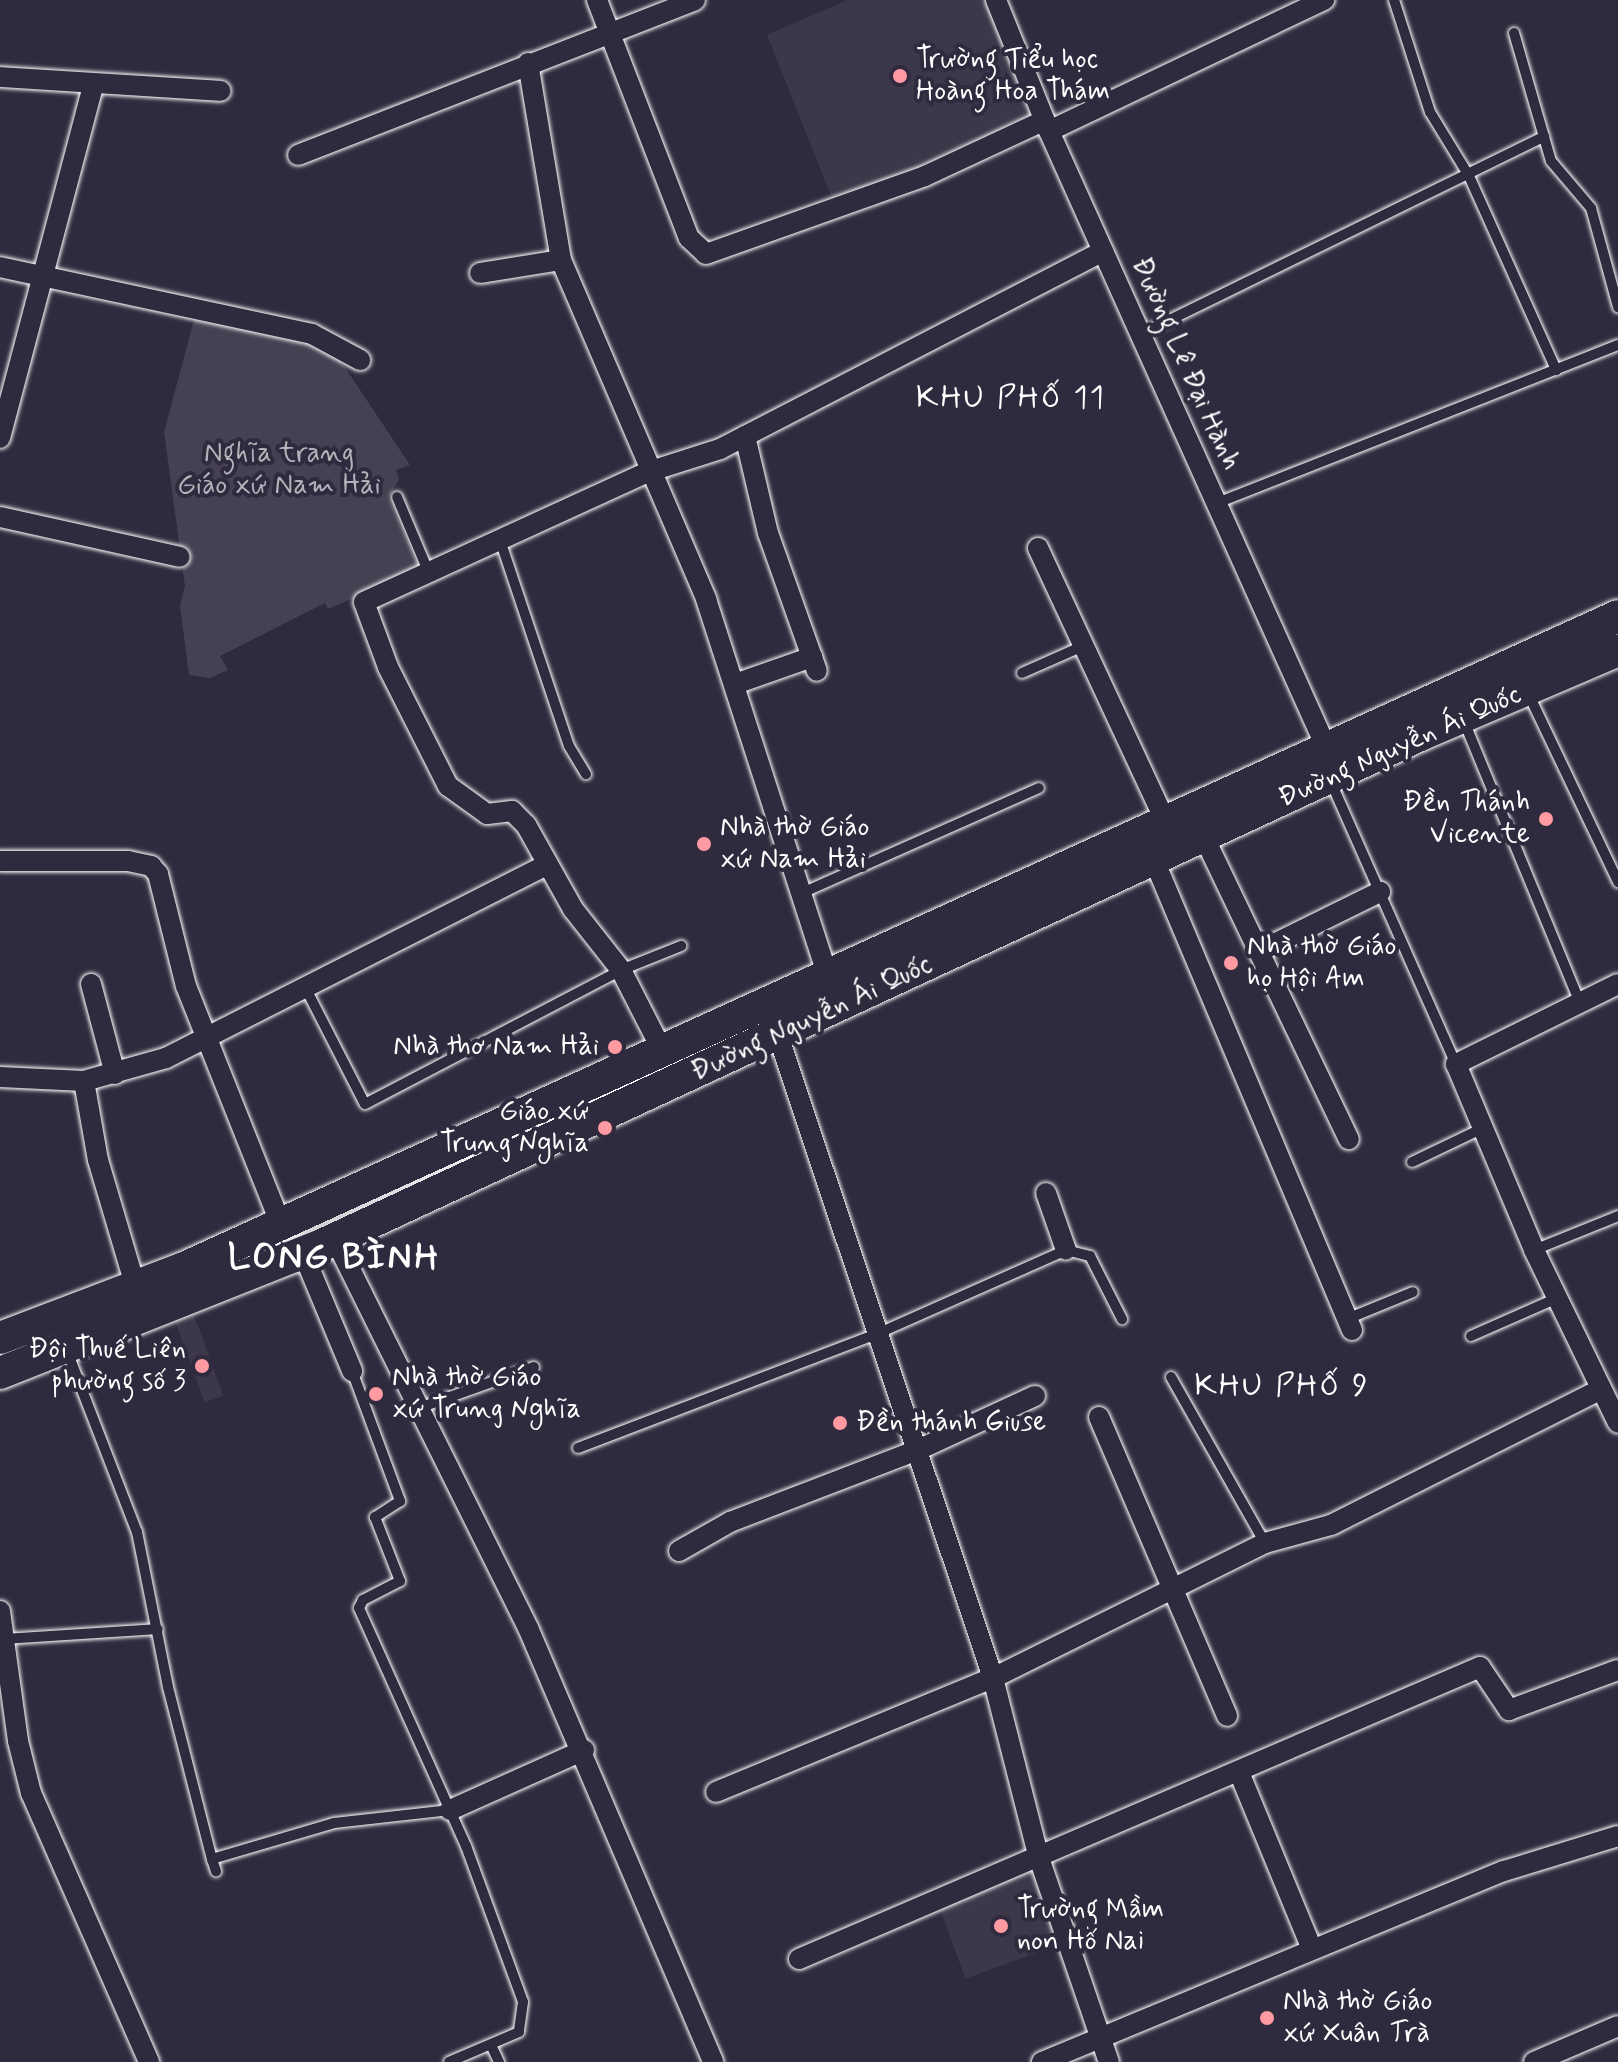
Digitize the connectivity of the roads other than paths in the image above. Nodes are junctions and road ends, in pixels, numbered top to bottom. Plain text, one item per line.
1 (597, 0) edge
2 (695, 0) edge
3 (996, 0) edge
4 (1324, 0) edge
5 (1394, 0) edge
6 (1514, 33) dead end
7 (610, 34) junction
8 (528, 63) junction
9 (0, 77) edge
10 (93, 87) junction
11 (221, 91) dead end
12 (1047, 126) junction
13 (1544, 137) junction
14 (298, 155) dead end
15 (1469, 176) junction
16 (1103, 251) junction
17 (561, 260) junction
18 (0, 267) edge
19 (480, 273) dead end
20 (40, 277) junction
21 (1618, 307) edge
22 (1141, 334) junction
23 (1618, 345) edge
24 (360, 360) dead end
25 (1556, 370) junction
26 (745, 436) junction
27 (0, 438) edge
28 (648, 472) junction
29 (397, 497) dead end
30 (1217, 503) junction
31 (0, 517) edge
32 (500, 540) junction
33 (1038, 548) dead end
34 (180, 557) dead end
35 (429, 573) junction
36 (1618, 616) edge
37 (1083, 646) junction
38 (1618, 650) edge
39 (1022, 673) dead end
40 (735, 684) junction
41 (1526, 690) junction
42 (1462, 717) junction
43 (1328, 763) junction
44 (586, 774) dead end
45 (1039, 788) dead end
46 (1166, 823) junction
47 (1204, 837) junction
48 (1154, 860) junction
49 (0, 861) edge
50 (547, 865) junction
51 (1618, 882) edge
52 (1380, 892) junction
53 (802, 893) junction
54 (681, 946) dead end
55 (1260, 951) junction
56 (621, 970) junction
57 (829, 979) junction
58 (91, 984) dead end
59 (1618, 984) edge
60 (305, 987) junction
61 (1580, 1003) junction
62 (778, 1035) junction
63 (206, 1037) junction
64 (663, 1052) junction
65 (1456, 1064) junction
66 (115, 1074) junction
67 (0, 1077) edge
68 (84, 1081) junction
69 (1483, 1128) junction
70 (1349, 1139) dead end
71 (1412, 1162) dead end
72 (1046, 1193) dead end
73 (319, 1207) junction
74 (1618, 1216) edge
75 (281, 1225) junction
76 (335, 1239) junction
77 (1066, 1250) junction
78 (1534, 1250) junction
79 (303, 1253) junction
80 (136, 1288) junction
81 (1413, 1292) dead end
82 (1557, 1298) junction
83 (1122, 1319) dead end
84 (1349, 1324) joint
85 (879, 1333) junction
86 (1471, 1336) dead end
87 (0, 1338) edge
88 (66, 1349) junction
89 (534, 1367) dead end
90 (352, 1371) joint
91 (0, 1373) edge
92 (1171, 1377) dead end
93 (1600, 1390) junction
94 (1035, 1396) dead end
95 (419, 1408) junction
96 (1099, 1417) dead end
97 (1618, 1423) edge
98 (578, 1448) dead end
99 (918, 1450) junction
100 (1265, 1543) junction
101 (679, 1551) dead end
102 (1176, 1587) junction
103 (0, 1611) edge
104 (158, 1629) junction
105 (5, 1639) junction
106 (1618, 1670) edge
107 (993, 1678) junction
108 (1227, 1716) dead end
109 (584, 1750) junction
110 (1239, 1772) junction
111 (716, 1792) dead end
112 (450, 1810) junction
113 (1618, 1836) edge
114 (1039, 1858) junction
115 (212, 1859) junction
116 (216, 1871) dead end
117 (1312, 1949) junction
118 (799, 1959) dead end
119 (1618, 2026) edge
120 (1099, 2036) junction
121 (492, 2047) junction
122 (149, 2062) edge
123 (449, 2062) edge
124 (499, 2062) edge
125 (713, 2062) edge
126 (1042, 2062) edge
127 (1109, 2062) edge
128 (1534, 2062) edge

1 - 7 street
2 - 7 street
3 - 12 street, Đường Lê Đại Hành
4 - 12 street
5 - 15 lane
6 - 13 lane
7 - 8 street
7 - 12 street
8 - 14 street
8 - 17 street
9 - 10 street
10 - 11 street
10 - 20 street
12 - 16 street, Đường Lê Đại Hành
13 - 15 lane
13 - 21 lane
15 - 22 lane
15 - 25 lane
16 - 22 street, Đường Lê Đại Hành
16 - 26 street
17 - 19 street
17 - 28 street
18 - 20 street
20 - 24 street
20 - 27 street
22 - 30 street, Đường Lê Đại Hành
23 - 25 lane
25 - 30 lane
26 - 28 street
26 - 40 street
28 - 32 street
28 - 40 street
29 - 35 lane
30 - 43 street, Đường Lê Đại Hành
31 - 34 street
32 - 35 street
32 - 44 lane
33 - 37 street
35 - 50 street
36 - 43 main road, Đường Nguyễn Ái Quốc
37 - 39 lane
37 - 46 street
38 - 41 main road, Đường Nguyễn Ái Quốc
40 - 53 street
41 - 42 main road, Đường Nguyễn Ái Quốc
41 - 51 lane
42 - 43 main road, Đường Nguyễn Ái Quốc
42 - 61 lane
43 - 46 main road, Đường Nguyễn Ái Quốc
43 - 47 main road, Đường Nguyễn Ái Quốc
43 - 52 lane
45 - 53 lane
46 - 57 main road, Đường Nguyễn Ái Quốc
47 - 48 main road, Đường Nguyễn Ái Quốc
47 - 55 street
48 - 62 main road, Đường Nguyễn Ái Quốc
48 - 84 street
49 - 63 street
50 - 56 street
50 - 60 street
52 - 55 street
52 - 65 lane
53 - 57 street
54 - 56 lane
55 - 70 street
56 - 60 lane
56 - 64 street
57 - 64 main road, Đường Nguyễn Ái Quốc
58 - 66 street
59 - 61 street
60 - 63 street
61 - 65 street
62 - 76 main road, Đường Nguyễn Ái Quốc
62 - 85 street
63 - 66 street
63 - 75 street
64 - 73 main road, Đường Nguyễn Ái Quốc
65 - 69 street
66 - 68 street
67 - 68 street
68 - 80 street
69 - 71 lane
69 - 78 street
72 - 77 street
73 - 75 main road, Đường Nguyễn Ái Quốc
73 - 76 main road
74 - 78 lane
75 - 80 main road, Đường Nguyễn Ái Quốc
76 - 79 main road, Đường Nguyễn Ái Quốc
76 - 95 street
77 - 83 lane
77 - 85 lane
78 - 82 street
79 - 88 main road, Đường Nguyễn Ái Quốc
79 - 90 street
80 - 87 main road, Đường Nguyễn Ái Quốc
81 - 84 lane
82 - 86 lane
82 - 93 street
85 - 98 lane
85 - 99 street
88 - 91 main road, Đường Nguyễn Ái Quốc
88 - 104 lane
89 - 95 lane
90 - 112 lane
92 - 100 lane
93 - 97 street
93 - 100 street
94 - 99 street
95 - 109 street
96 - 102 street
99 - 101 street
99 - 107 street
100 - 102 street
102 - 107 street
102 - 108 street
103 - 105 street
104 - 105 lane
104 - 115 lane
105 - 122 street
106 - 110 street
107 - 111 street
107 - 114 street
109 - 112 street
109 - 125 street
110 - 114 street
110 - 117 street
112 - 115 lane
112 - 121 lane
113 - 117 street
114 - 118 street
114 - 120 street
115 - 116 lane
117 - 120 street
119 - 128 street
120 - 126 street
120 - 127 street
121 - 123 lane
121 - 124 lane

